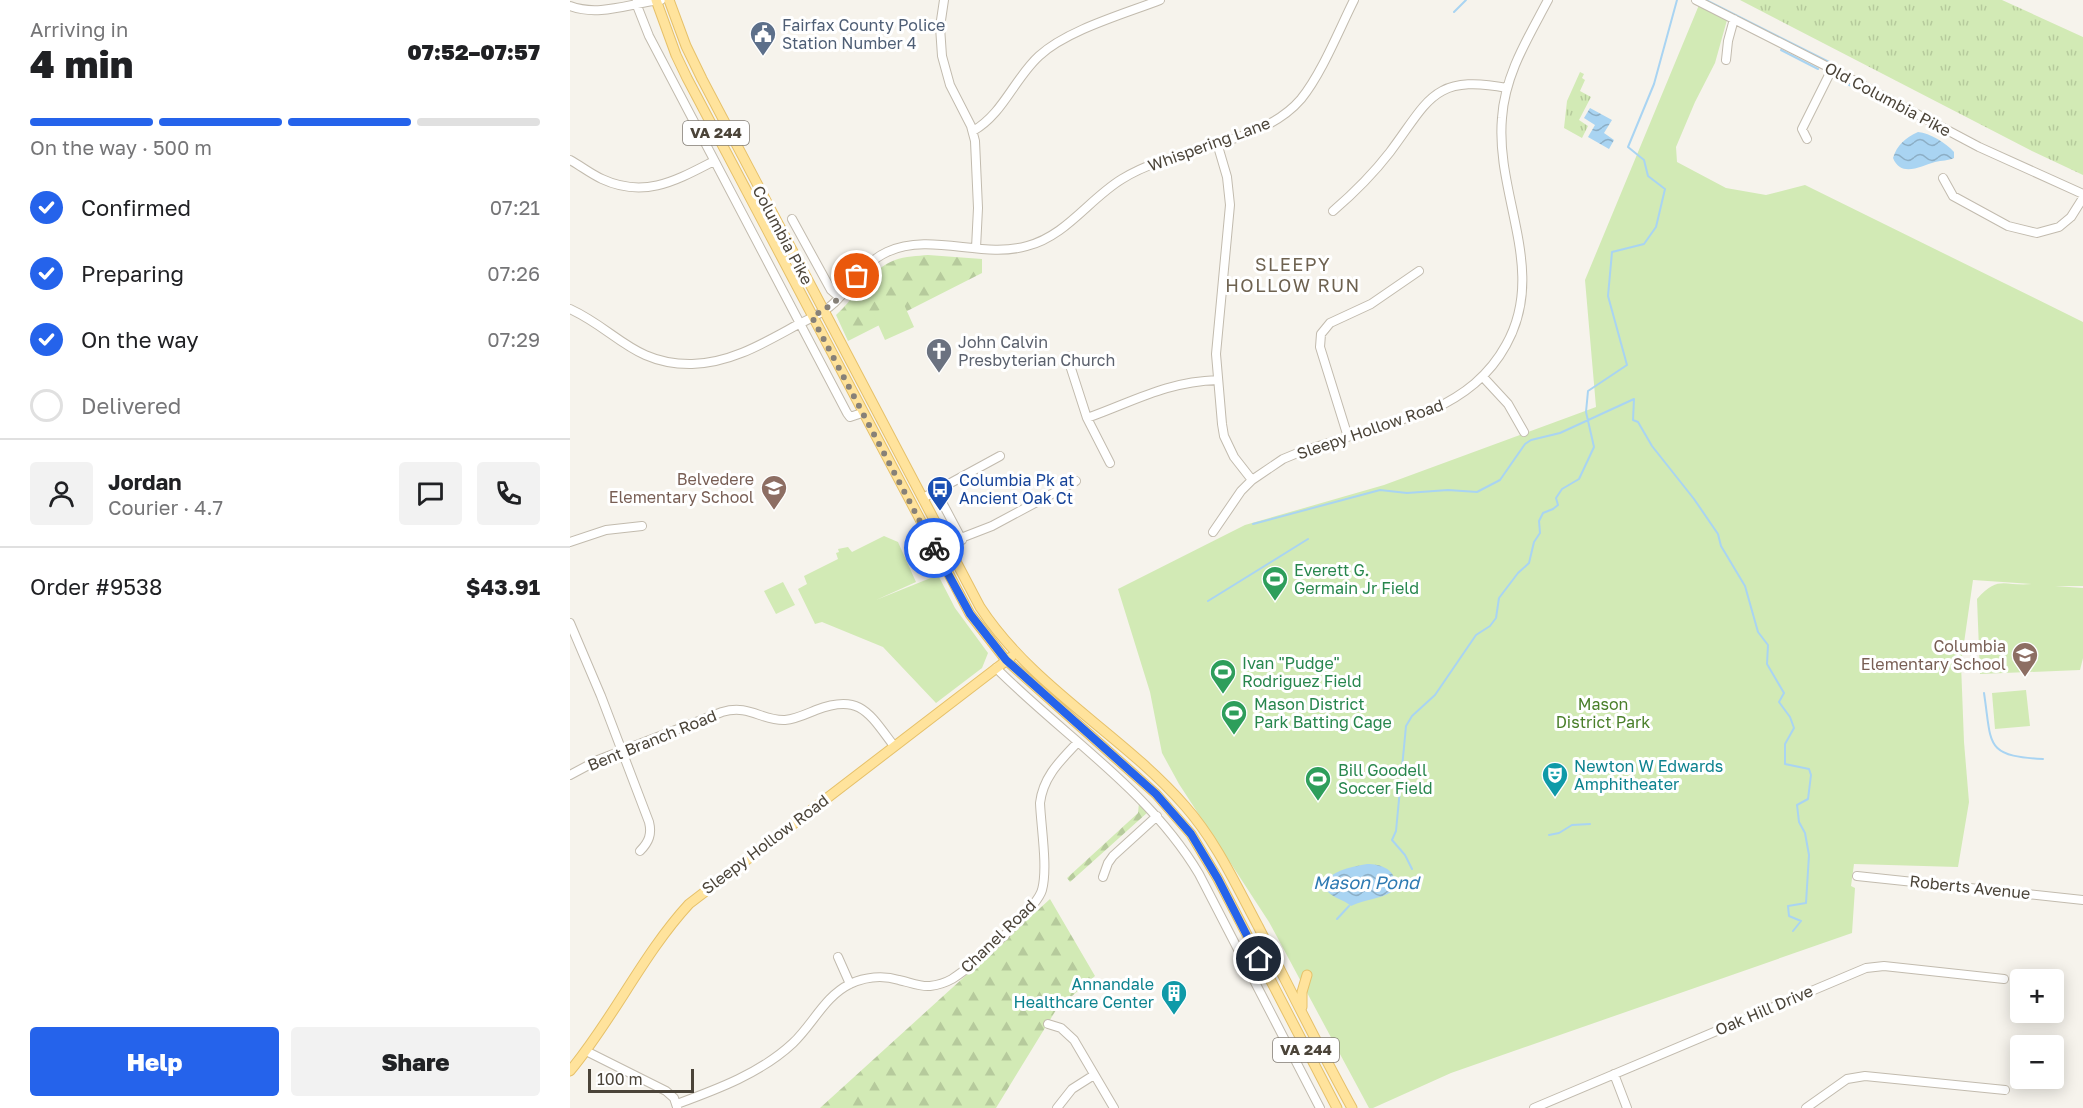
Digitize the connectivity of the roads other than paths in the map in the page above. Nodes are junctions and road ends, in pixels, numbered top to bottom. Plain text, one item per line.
1 (656, 0) edge
2 (661, 0) edge
3 (669, 0) edge
4 (944, 0) edge
5 (1160, 0) edge
6 (1354, 0) edge
7 (1548, 0) edge
8 (1696, 0) edge
9 (636, 3) junction
10 (570, 6) edge
11 (1734, 19) junction
12 (1726, 60) dead end
13 (1832, 69) junction
14 (1507, 88) junction
15 (973, 131) junction
16 (1807, 139) dead end
17 (1217, 143) junction
18 (570, 160) edge
19 (714, 161) junction
20 (1943, 178) dead end
21 (2083, 196) edge
22 (1333, 211) dead end
23 (792, 219) dead end
24 (976, 248) junction
25 (1419, 271) dead end
26 (839, 297) junction
27 (570, 309) edge
28 (823, 311) junction
29 (812, 317) junction
30 (800, 324) junction
31 (1067, 356) dead end
32 (1483, 377) junction
33 (1218, 380) junction
34 (862, 413) junction
35 (1087, 418) junction
36 (1524, 432) dead end
37 (1348, 437) junction
38 (1000, 456) dead end
39 (1110, 463) dead end
40 (1252, 480) junction
41 (1076, 481) dead end
42 (935, 489) junction
43 (923, 498) junction
44 (642, 526) dead end
45 (1213, 532) dead end
46 (570, 542) edge
47 (570, 623) edge
48 (1015, 653) junction
49 (1006, 660) junction
50 (996, 668) junction
51 (1077, 743) junction
52 (894, 746) junction
53 (622, 750) junction
54 (570, 775) edge
55 (1157, 816) junction
56 (640, 851) dead end
57 (1857, 876) dead end
58 (1103, 877) dead end
59 (2083, 900) edge
60 (838, 957) dead end
61 (1307, 975) dead end
62 (2004, 979) dead end
63 (850, 984) junction
64 (1305, 1018) junction
65 (1048, 1024) dead end
66 (586, 1051) junction
67 (570, 1071) edge
68 (1614, 1074) junction
69 (1094, 1075) junction
70 (2005, 1090) dead end
71 (677, 1106) edge
72 (1811, 1107) edge
73 (1057, 1108) edge
74 (1114, 1108) edge
75 (1320, 1108) edge
76 (1337, 1108) edge
77 (1352, 1108) edge
78 (1534, 1108) edge
79 (1627, 1108) edge

1 - 2 street
1 - 9 street
1 - 29 main road, Columbia Pike / VA 244
3 - 28 main road, Columbia Pike / VA 244
4 - 15 street
5 - 15 street
6 - 17 street, Whispering Lane
7 - 14 street, Sleepy Hollow Road
8 - 11 street, Old Columbia Pike
9 - 10 street
9 - 19 street
11 - 12 street
11 - 13 street, Old Columbia Pike
13 - 16 street
13 - 21 street, Old Columbia Pike
14 - 22 street
14 - 32 street, Sleepy Hollow Road
15 - 24 street
17 - 24 street, Whispering Lane
17 - 33 street
18 - 19 street
19 - 30 street
20 - 21 street
23 - 26 street
24 - 26 street, Whispering Lane
25 - 37 street
26 - 28 street, Whispering Lane
27 - 30 street, Whispering Lane
28 - 29 street, Whispering Lane
28 - 43 main road, Columbia Pike / VA 244
29 - 30 street, Whispering Lane
29 - 34 main road, Columbia Pike / VA 244
30 - 34 street
31 - 35 street
32 - 36 street
32 - 37 street, Sleepy Hollow Road
33 - 35 street
33 - 40 street
34 - 49 main road, Columbia Pike / VA 244
35 - 39 street
37 - 40 street, Sleepy Hollow Road
38 - 42 street
40 - 45 street, Sleepy Hollow Road
41 - 42 street
42 - 43 street
43 - 48 main road, Columbia Pike / VA 244
44 - 46 street
47 - 53 street
48 - 49 main road, Sleepy Hollow Road
48 - 64 main road, Columbia Pike / VA 244
49 - 50 main road, Sleepy Hollow Road
49 - 76 main road, Columbia Pike / VA 244
50 - 51 street
50 - 52 main road, Sleepy Hollow Road
51 - 55 street
51 - 63 street, Chanel Road
52 - 53 street, Bent Branch Road
52 - 66 main road, Sleepy Hollow Road
53 - 54 street, Bent Branch Road
53 - 56 street
55 - 58 street
55 - 75 street
57 - 59 street, Roberts Avenue
60 - 63 street
61 - 64 main road
62 - 68 street, Oak Hill Drive
63 - 71 street, Chanel Road
64 - 77 main road, Columbia Pike / VA 244
65 - 69 street
66 - 67 main road, Sleepy Hollow Road
66 - 71 street
68 - 78 street, Oak Hill Drive
68 - 79 street
69 - 73 street
69 - 74 street
70 - 72 street

